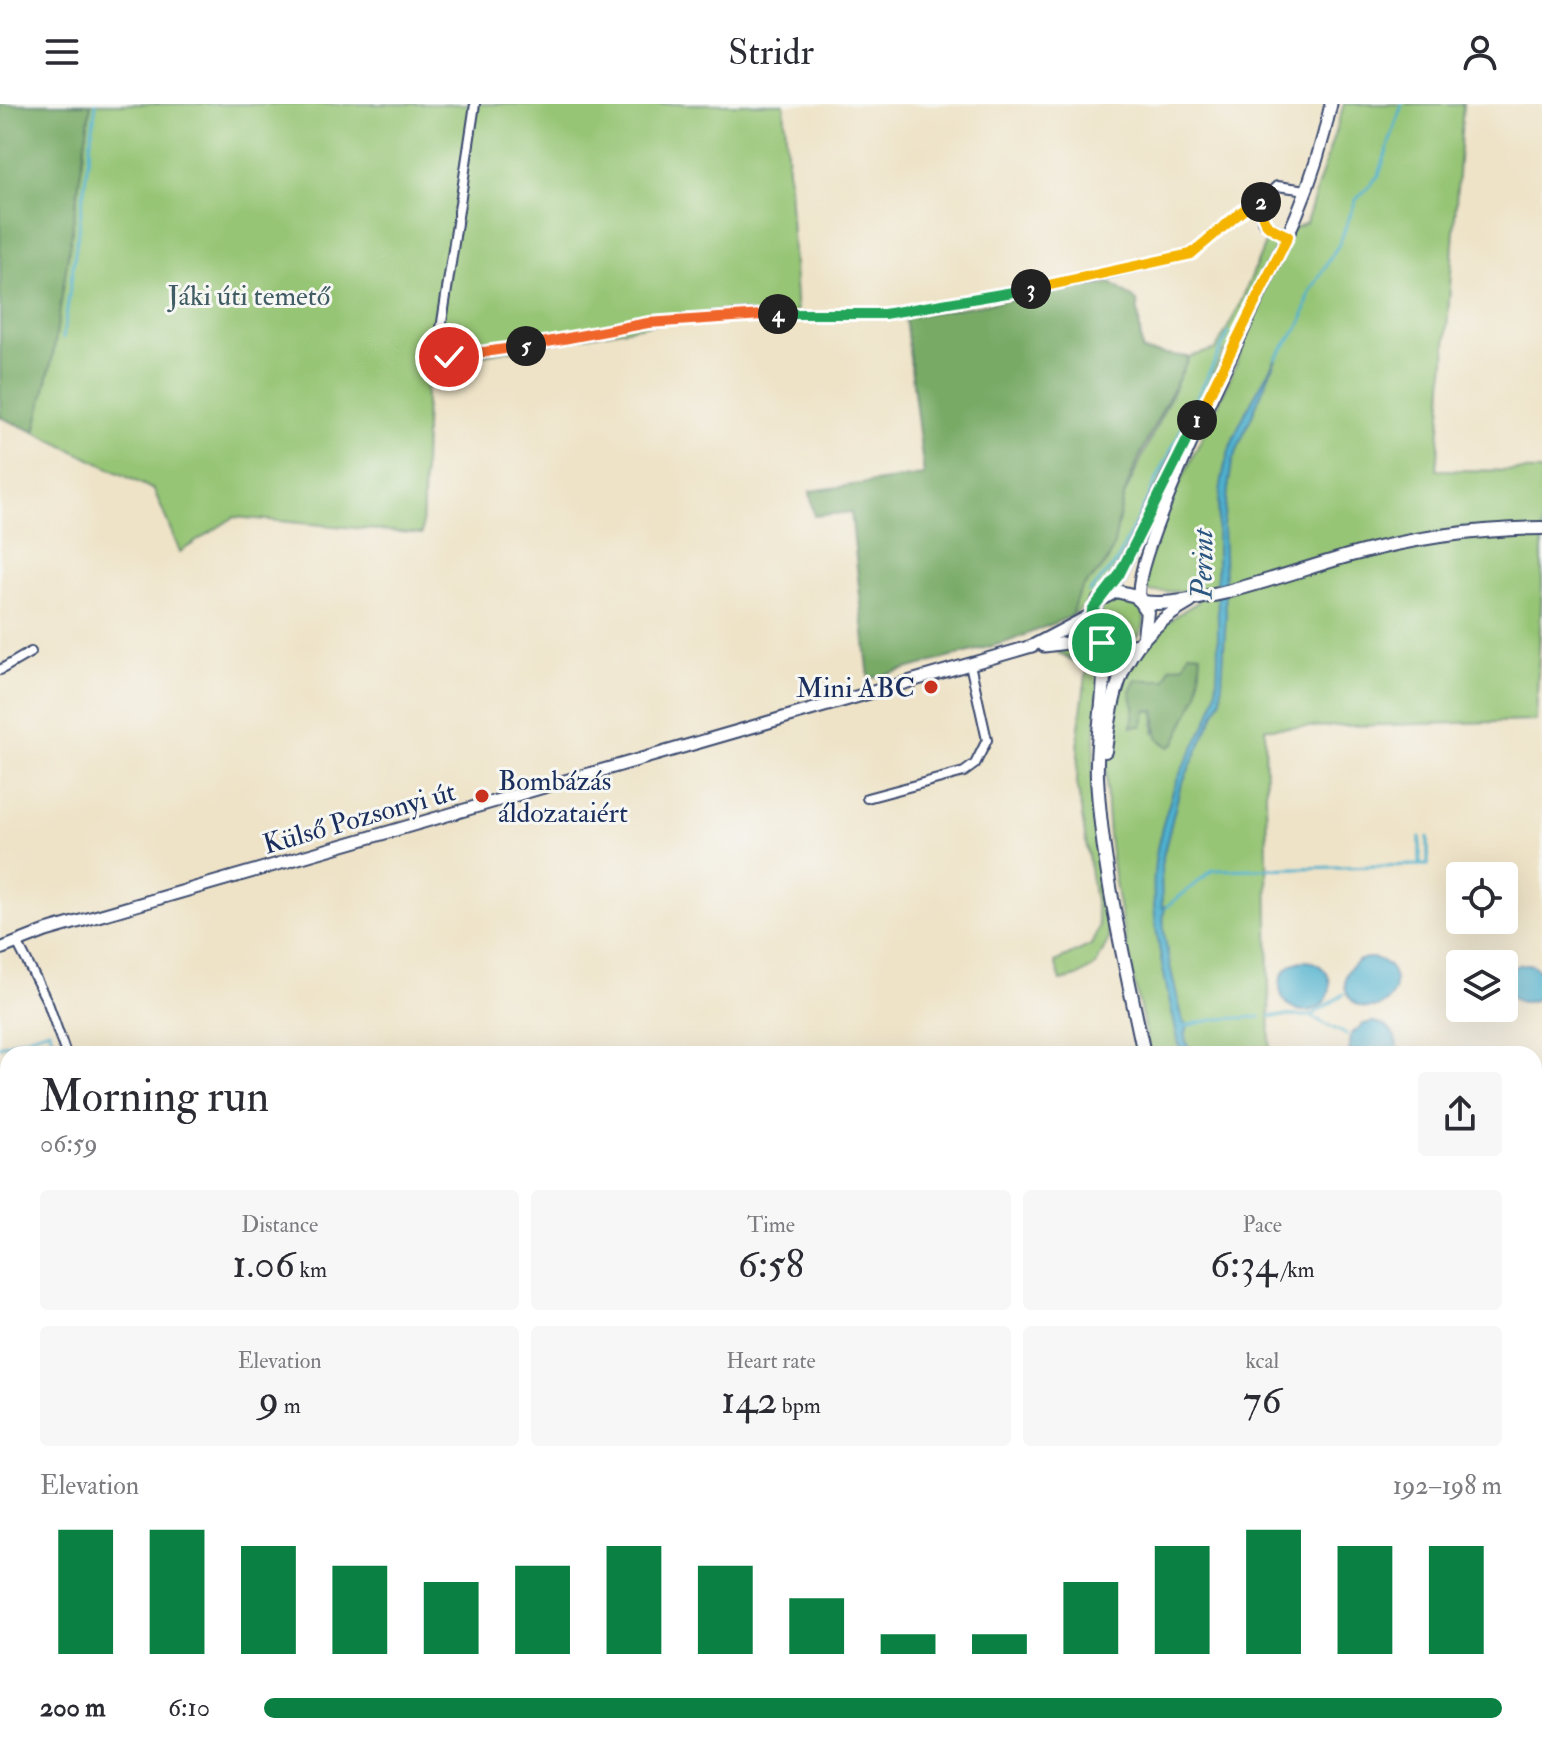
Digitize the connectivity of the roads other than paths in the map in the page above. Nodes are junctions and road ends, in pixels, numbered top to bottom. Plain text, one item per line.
1 (475, 104) edge
2 (1331, 104) edge
3 (1307, 190) junction
4 (1261, 201) junction
5 (1288, 236) junction
6 (1223, 373) junction
7 (1542, 528) edge
8 (1106, 594) junction
9 (1198, 598) junction
10 (1141, 601) junction
11 (1091, 615) junction
12 (1100, 641) junction
13 (1138, 641) junction
14 (31, 652) dead end
15 (1009, 653) junction
16 (970, 664) junction
17 (0, 670) edge
18 (867, 798) dead end
19 (1103, 822) junction
20 (17, 942) junction
21 (0, 949) edge
22 (63, 1046) edge
23 (1142, 1046) edge

1 - 4 street
2 - 3 main road
3 - 4 street
3 - 5 main road
4 - 5 street
5 - 6 main road
6 - 8 main road
6 - 10 main road
7 - 9 main road
8 - 10 main road
8 - 11 main road
9 - 10 main road
9 - 13 main road
10 - 13 main road
11 - 12 main road
11 - 15 main road
12 - 13 main road
12 - 15 main road
12 - 19 main road
13 - 19 main road
14 - 17 street
15 - 16 main road, Külső Pozsonyi út
16 - 18 street
16 - 20 main road, Külső Pozsonyi út
19 - 23 main road
20 - 21 main road, Külső Pozsonyi út
20 - 22 street

